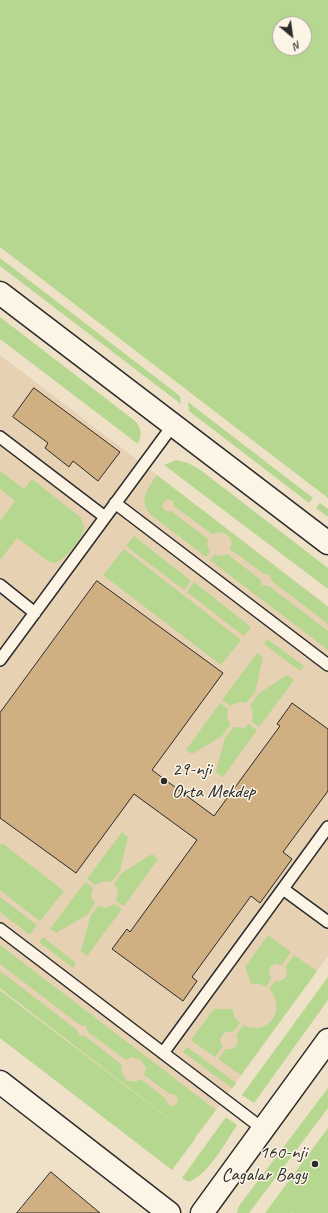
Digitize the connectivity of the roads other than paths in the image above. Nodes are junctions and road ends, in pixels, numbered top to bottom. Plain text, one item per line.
1 (0, 293) edge
2 (173, 425) junction
3 (0, 437) edge
4 (115, 503) junction
5 (105, 517) junction
6 (328, 543) edge
7 (0, 585) edge
8 (35, 613) junction
9 (0, 660) edge
10 (328, 666) edge
11 (328, 827) edge
12 (282, 889) junction
13 (328, 922) edge
14 (0, 929) edge
15 (328, 1040) edge
16 (163, 1053) junction
17 (0, 1082) edge
18 (263, 1129) junction
19 (169, 1213) edge
20 (202, 1213) edge

1 - 2 street
2 - 4 lane
2 - 6 street
3 - 5 lane
4 - 5 lane
4 - 10 lane
5 - 8 lane
7 - 8 lane
8 - 9 lane
11 - 12 lane
12 - 13 lane
12 - 16 lane
14 - 16 lane
15 - 18 street
16 - 18 lane
17 - 19 street
18 - 20 street

